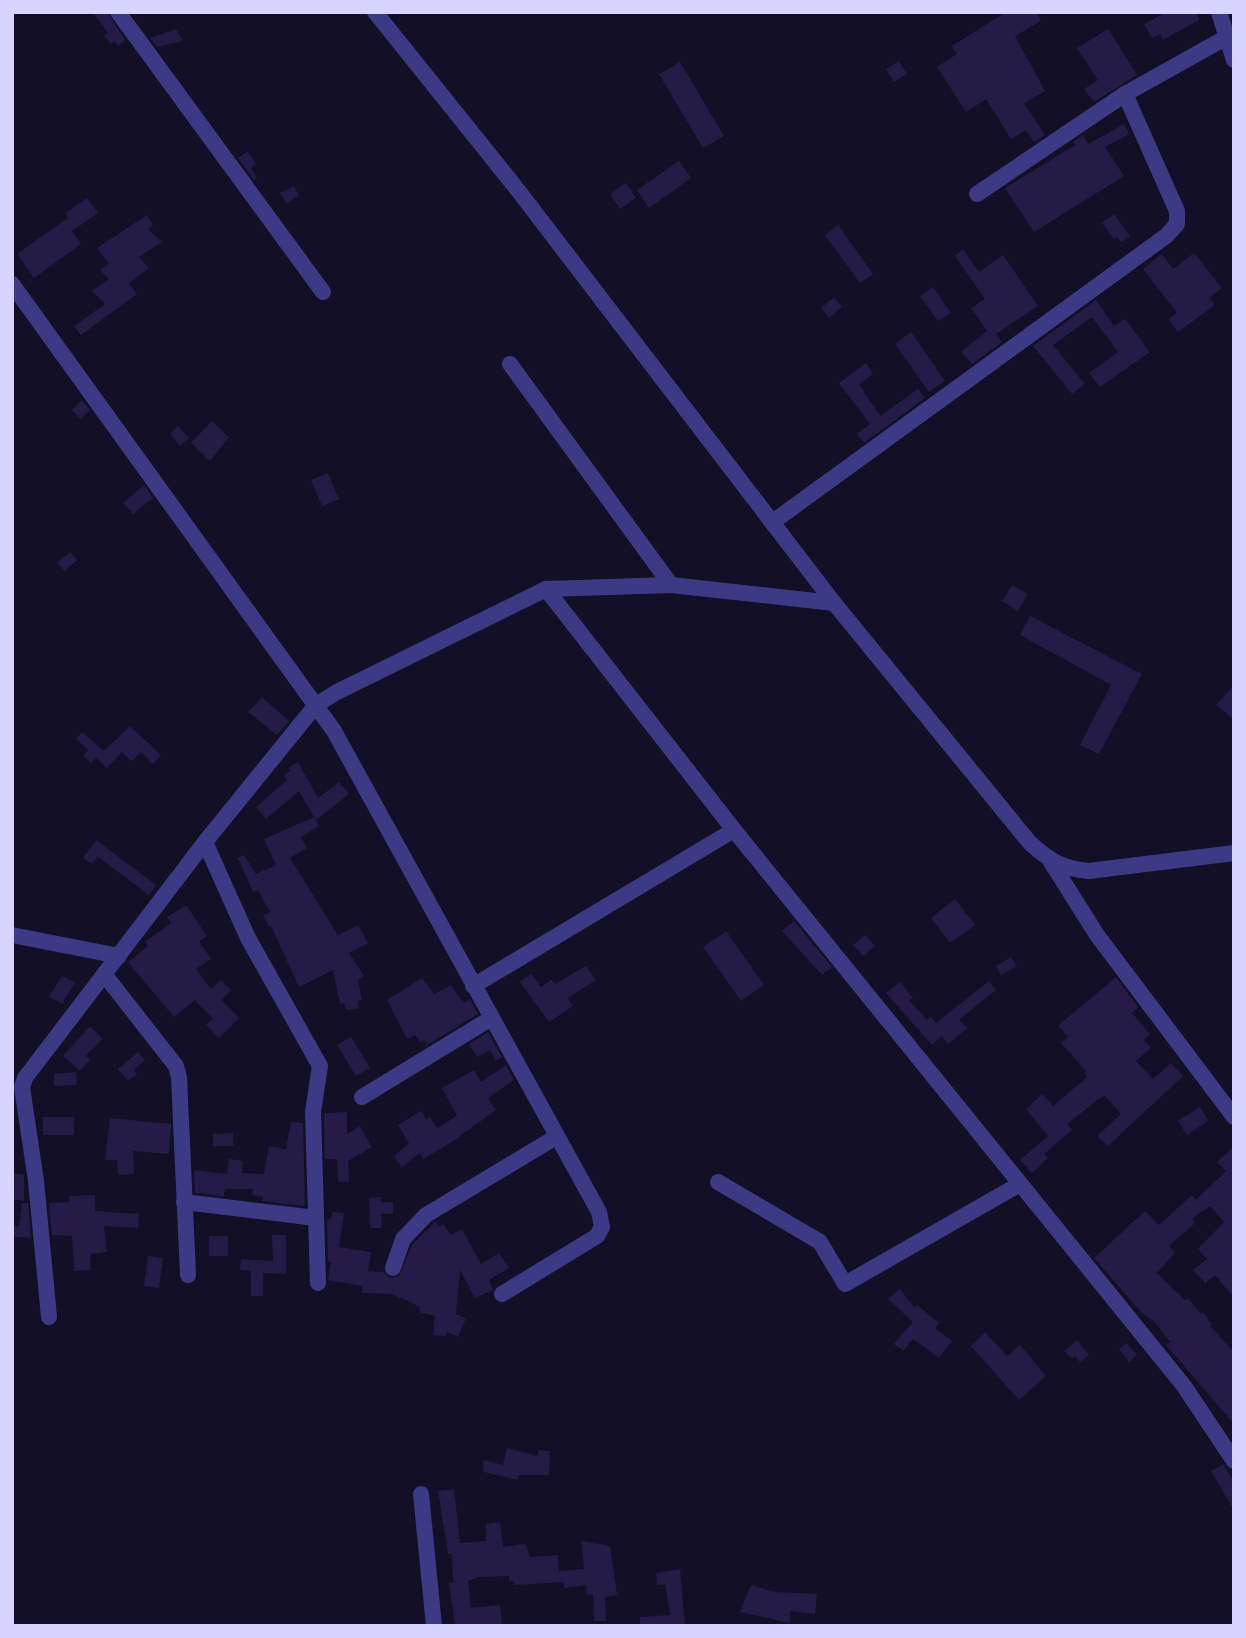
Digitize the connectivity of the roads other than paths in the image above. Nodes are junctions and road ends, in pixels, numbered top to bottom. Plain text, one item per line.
1 (118, 12) edge
2 (375, 12) edge
3 (1219, 12) edge
4 (1227, 37) junction
5 (1234, 60) edge
6 (1125, 94) junction
7 (976, 194) dead end
8 (14, 289) edge
9 (323, 292) dead end
10 (510, 364) dead end
11 (774, 521) junction
12 (671, 585) junction
13 (546, 589) junction
14 (834, 603) junction
15 (316, 705) junction
16 (734, 830) junction
17 (205, 842) junction
18 (1234, 853) edge
19 (1051, 862) junction
20 (12, 935) edge
21 (118, 956) junction
22 (104, 974) junction
23 (472, 986) junction
24 (490, 1019) junction
25 (362, 1097) dead end
26 (1234, 1117) edge
27 (556, 1136) junction
28 (718, 1182) dead end
29 (1020, 1184) junction
30 (184, 1202) junction
31 (316, 1218) junction
32 (393, 1268) dead end
33 (188, 1275) dead end
34 (318, 1283) dead end
35 (502, 1294) dead end
36 (50, 1317) dead end
37 (1234, 1461) edge
38 (421, 1494) dead end
39 (434, 1626) edge

1 - 9 street
2 - 11 street
3 - 4 street
4 - 5 street
4 - 6 street
6 - 7 street
6 - 11 street
8 - 15 street
10 - 12 street
11 - 14 street
12 - 13 street
12 - 14 street
13 - 15 street
13 - 16 street
14 - 19 street
15 - 17 street
15 - 23 street
16 - 23 street
16 - 29 street
17 - 21 street
17 - 31 street
18 - 19 street
19 - 26 street
20 - 21 street
21 - 22 street
22 - 30 street
22 - 36 street
23 - 24 street
24 - 25 street
24 - 27 street
27 - 32 street
27 - 35 street
28 - 29 street
29 - 37 street
30 - 31 street
30 - 33 street
31 - 34 street
38 - 39 street

